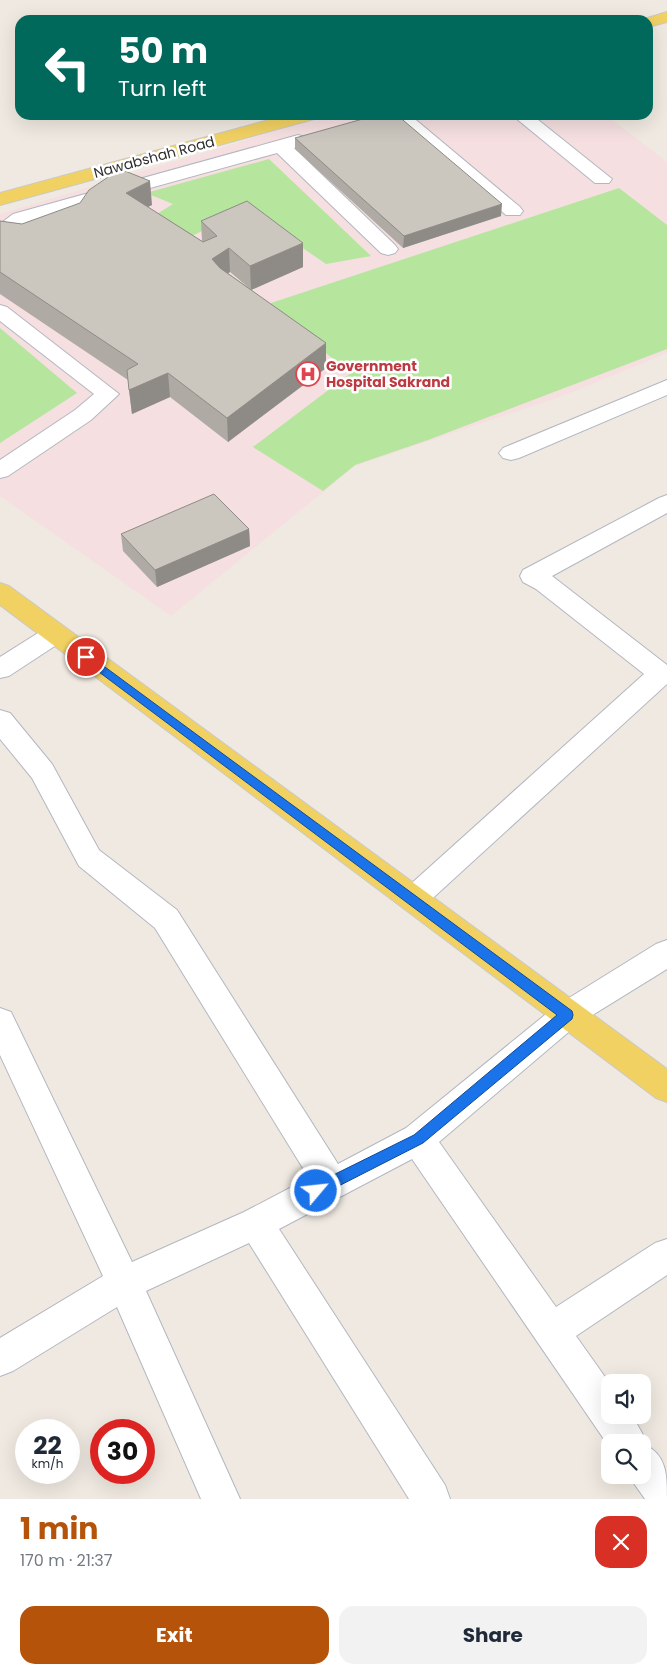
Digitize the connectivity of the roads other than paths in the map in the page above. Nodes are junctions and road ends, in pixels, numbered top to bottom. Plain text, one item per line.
1 (667, 17) edge
2 (653, 21) edge
3 (290, 120) edge
4 (405, 120) edge
5 (527, 120) edge
6 (317, 136) edge
7 (281, 146) junction
8 (602, 179) dead end
9 (0, 199) edge
10 (513, 211) dead end
11 (0, 233) edge
12 (388, 249) dead end
13 (0, 310) edge
14 (667, 387) edge
15 (511, 453) dead end
16 (0, 471) edge
17 (667, 503) edge
18 (0, 592) edge
19 (56, 634) junction
20 (0, 669) edge
21 (0, 720) edge
22 (413, 899) junction
23 (667, 953) edge
24 (567, 1015) junction
25 (0, 1022) edge
26 (667, 1088) edge
27 (418, 1139) junction
28 (331, 1183) junction
29 (256, 1223) junction
30 (667, 1255) edge
31 (124, 1283) junction
32 (550, 1332) junction
33 (0, 1358) edge
34 (622, 1434) edge
35 (651, 1476) edge
36 (667, 1498) edge
37 (221, 1499) edge
38 (430, 1499) edge

1 - 2 main road
3 - 9 main road, Nawabshah Road
4 - 10 street
5 - 8 street
6 - 7 street
7 - 11 street
7 - 12 street
13 - 16 street
14 - 15 street
17 - 22 street
18 - 19 main road
19 - 20 street
19 - 22 main road
21 - 28 street
22 - 24 main road
23 - 24 street
24 - 26 main road
24 - 27 street
25 - 31 street
27 - 28 street
27 - 32 street
28 - 29 street
29 - 31 street
29 - 38 street
30 - 32 street
31 - 33 street
31 - 37 street
32 - 34 street
35 - 36 street

